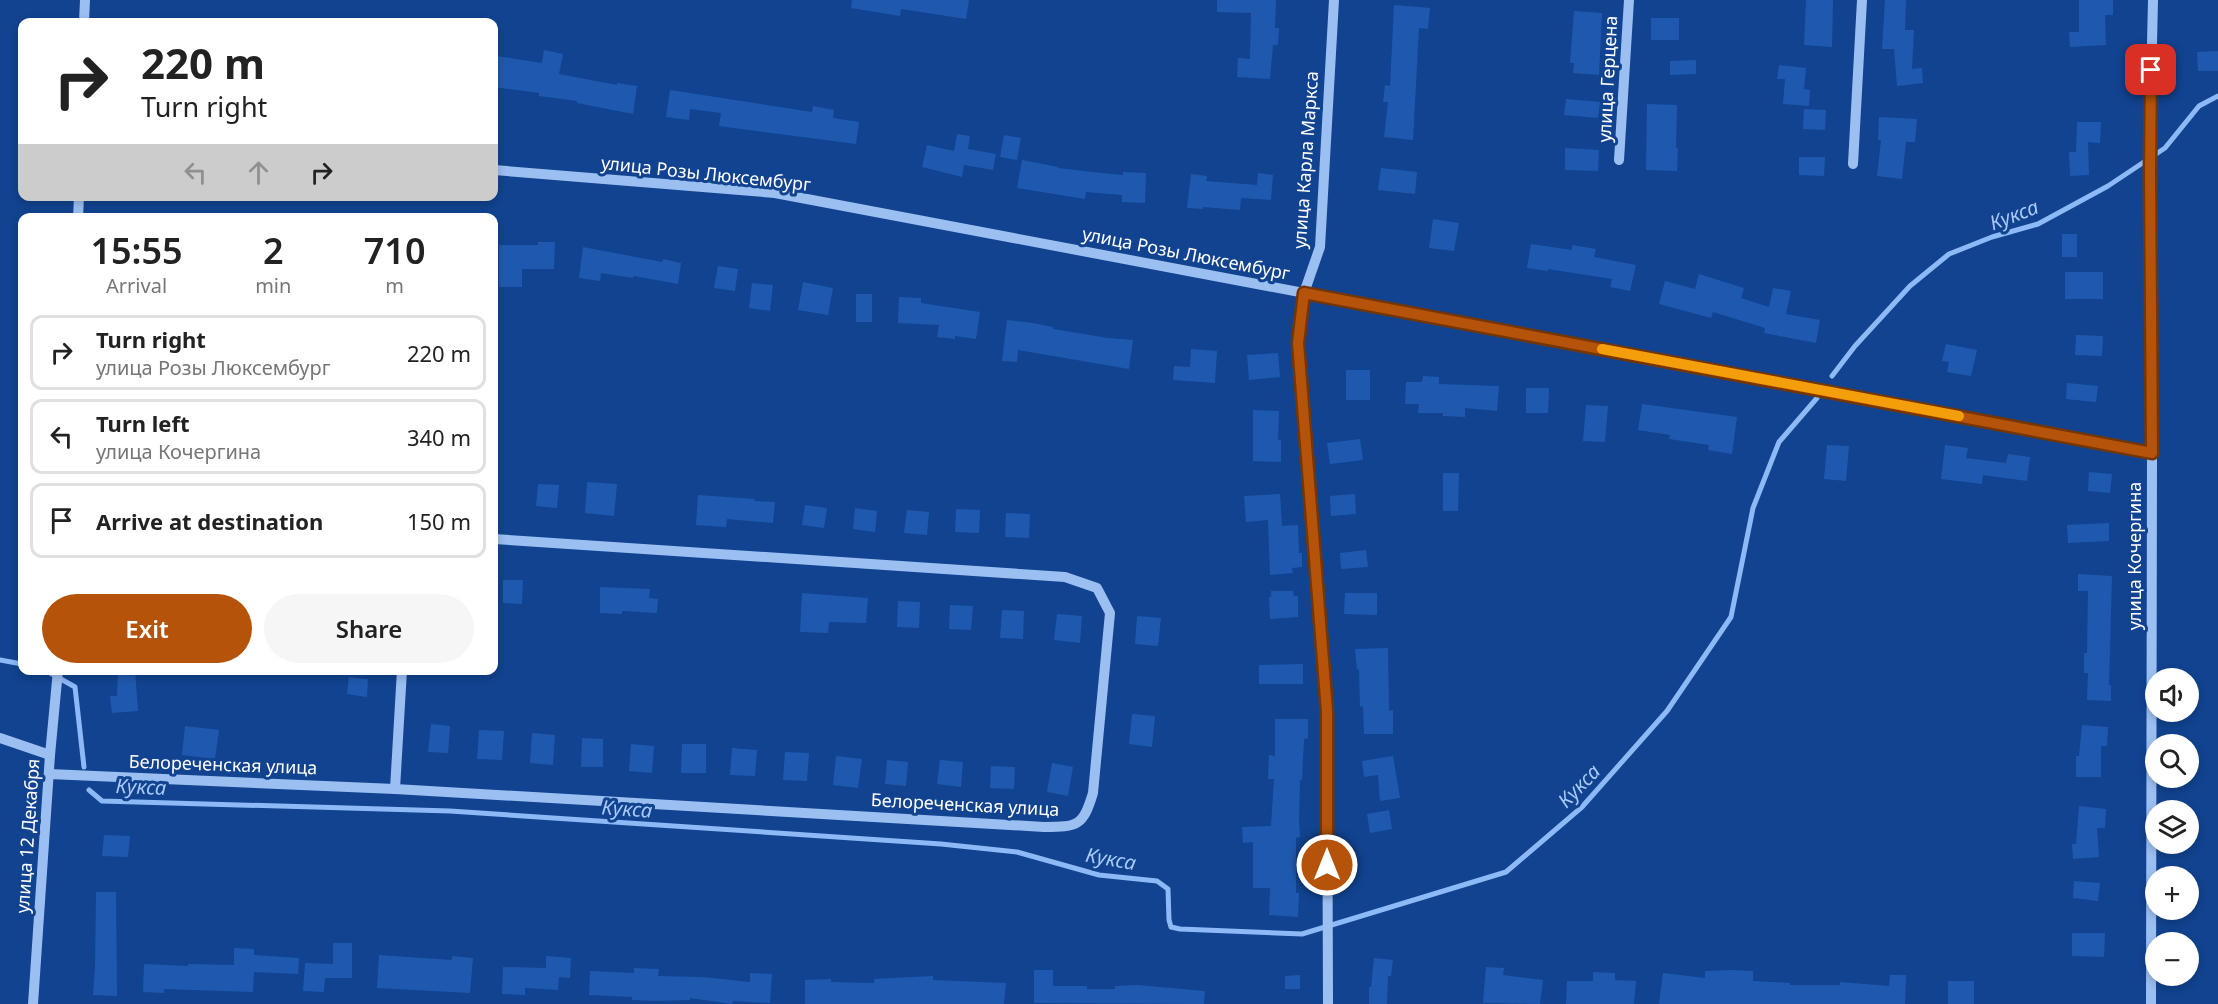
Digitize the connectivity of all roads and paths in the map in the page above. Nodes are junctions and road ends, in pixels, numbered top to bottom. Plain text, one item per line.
1 (85, 0) edge
2 (1334, 0) edge
3 (1629, 0) edge
4 (1862, 0) edge
5 (2153, 0) edge
6 (84, 18) edge
7 (1620, 160) dead end
8 (1853, 164) dead end
9 (498, 170) edge
10 (1304, 293) junction
11 (2152, 453) junction
12 (498, 539) edge
13 (58, 675) edge
14 (402, 675) edge
15 (0, 738) edge
16 (50, 755) junction
17 (49, 774) junction
18 (395, 789) junction
19 (33, 1004) edge
20 (1328, 1004) edge
21 (2151, 1004) edge

1 - 6 street
2 - 10 street, улица Карла Маркса
3 - 7 street, улица Герцена
4 - 8 street
5 - 11 street, улица Кочергина
9 - 10 street, улица Розы Люксембург
10 - 11 street, улица Розы Люксембург
10 - 20 street, улица Карла Маркса
11 - 21 street, улица Кочергина
12 - 18 street, Белореченская улица
13 - 16 street, улица 12 Декабря
14 - 18 street
15 - 16 street
16 - 17 street, улица 12 Декабря
17 - 18 street, Белореченская улица
17 - 19 street, улица 12 Декабря

